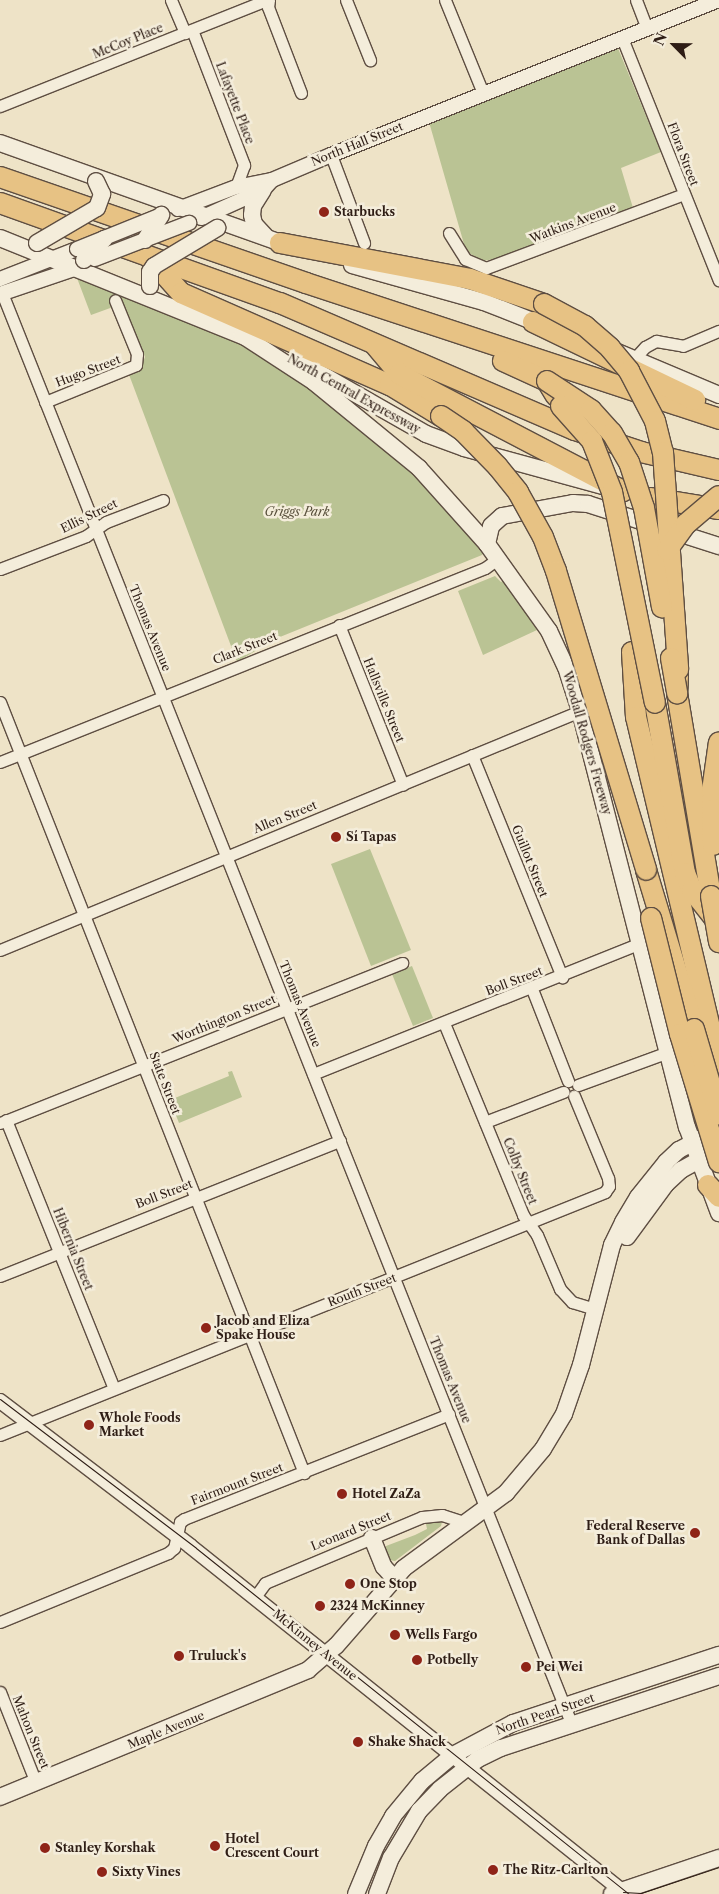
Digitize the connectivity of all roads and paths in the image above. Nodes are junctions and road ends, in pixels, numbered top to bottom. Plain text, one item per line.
1 (172, 0) edge
2 (268, 0) edge
3 (346, 0) edge
4 (445, 0) edge
5 (636, 0) edge
6 (718, 0) edge
7 (647, 28) junction
8 (188, 31) junction
9 (622, 38) junction
10 (370, 60) dead end
11 (301, 93) dead end
12 (483, 93) junction
13 (0, 106) edge
14 (0, 143) edge
15 (331, 155) junction
16 (244, 166) junction
17 (0, 177) edge
18 (90, 177) junction
19 (264, 184) junction
20 (236, 186) junction
21 (684, 194) junction
22 (0, 203) edge
23 (168, 210) junction
24 (211, 222) junction
25 (449, 232) dead end
26 (0, 238) edge
27 (105, 238) joint
28 (274, 241) junction
29 (364, 243) dead end
30 (20, 245) junction
31 (146, 248) junction
32 (54, 259) junction
33 (84, 259) junction
34 (719, 280) edge
35 (306, 284) junction
36 (1, 289) edge
37 (153, 292) junction
38 (115, 300) dead end
39 (533, 322) junction
40 (719, 331) edge
41 (242, 335) junction
42 (373, 343) junction
43 (635, 358) junction
44 (547, 381) junction
45 (719, 395) edge
46 (45, 402) junction
47 (719, 411) edge
48 (719, 419) edge
49 (717, 469) edge
50 (623, 491) junction
51 (719, 496) edge
52 (650, 498) junction
53 (163, 500) dead end
54 (719, 509) edge
55 (719, 517) edge
56 (96, 529) junction
57 (488, 544) junction
58 (719, 546) edge
59 (499, 558) junction
60 (0, 569) edge
61 (340, 625) junction
62 (677, 693) junction
63 (163, 696) junction
64 (0, 702) edge
65 (580, 712) junction
66 (719, 742) edge
67 (20, 754) junction
68 (472, 755) junction
69 (0, 762) edge
70 (403, 785) junction
71 (226, 855) junction
72 (646, 870) junction
73 (719, 911) edge
74 (84, 914) junction
75 (719, 924) edge
76 (719, 942) edge
77 (641, 943) junction
78 (0, 950) edge
79 (402, 963) dead end
80 (562, 977) junction
81 (532, 989) junction
82 (287, 1009) junction
83 (444, 1023) junction
84 (668, 1052) junction
85 (719, 1065) edge
86 (144, 1066) junction
87 (313, 1074) junction
88 (571, 1089) junction
89 (677, 1091) junction
90 (719, 1104) edge
91 (719, 1114) edge
92 (3, 1122) edge
93 (485, 1122) junction
94 (719, 1128) edge
95 (340, 1141) junction
96 (692, 1143) junction
97 (719, 1149) edge
98 (699, 1160) junction
99 (719, 1162) edge
100 (714, 1191) edge
101 (194, 1198) junction
102 (719, 1213) edge
103 (530, 1224) junction
104 (59, 1252) junction
105 (605, 1273) junction
106 (0, 1276) edge
107 (394, 1278) junction
108 (595, 1309) junction
109 (248, 1333) junction
110 (114, 1388) junction
111 (0, 1401) edge
112 (448, 1414) junction
113 (30, 1423) junction
114 (0, 1435) edge
115 (304, 1473) junction
116 (486, 1510) junction
117 (466, 1523) junction
118 (177, 1536) junction
119 (372, 1538) junction
120 (394, 1578) junction
121 (255, 1597) junction
122 (0, 1622) edge
123 (719, 1654) edge
124 (327, 1655) junction
125 (719, 1676) edge
126 (0, 1692) edge
127 (565, 1707) junction
128 (572, 1726) junction
129 (453, 1755) junction
130 (468, 1767) junction
131 (36, 1783) junction
132 (0, 1797) edge
133 (719, 1858) edge
134 (620, 1893) edge
135 (356, 1894) edge
136 (377, 1894) edge

1 - 8 street, Lafayette Place
2 - 8 street, McCoy Place
2 - 11 street
3 - 10 street
4 - 12 street
5 - 7 street
6 - 7 street, North Hall Street
7 - 9 street, North Hall Street
8 - 13 street, McCoy Place
8 - 16 street, Lafayette Place
9 - 12 street, North Hall Street
9 - 21 street, Flora Street
12 - 15 street, North Hall Street
14 - 18 main road
15 - 19 street, North Hall Street
15 - 29 street
16 - 19 street, Lafayette Place
16 - 20 street
17 - 35 highway
18 - 23 main road
18 - 30 main road, bridge
19 - 20 street
19 - 24 street, North Hall Street
19 - 28 main road
20 - 23 street
21 - 25 street, Watkins Avenue
21 - 34 street, Flora Street
22 - 31 highway
23 - 24 main road
23 - 27 street, bridge
23 - 31 main road, bridge
23 - 31 street, bridge
24 - 28 main road
24 - 37 main road, bridge
26 - 30 main road, North Central Expressway
27 - 33 main road, bridge
28 - 39 main road
28 - 62 highway, bridge
30 - 32 main road, North Central Expressway
31 - 33 street, bridge
31 - 42 highway
31 - 72 highway, bridge
32 - 33 main road, North Central Expressway
32 - 36 street
33 - 36 street
33 - 37 main road, North Central Expressway
35 - 44 highway
35 - 48 highway
36 - 46 street, Thomas Avenue
37 - 41 main road, North Central Expressway
38 - 46 street, Hugo Street
39 - 43 main road
39 - 47 highway
40 - 43 street
41 - 50 main road, North Central Expressway
41 - 57 main road, Woodall Rodgers Freeway
42 - 49 highway
42 - 50 highway
43 - 45 main road
44 - 62 highway, bridge
44 - 75 highway, bridge
46 - 56 street, Thomas Avenue
50 - 52 main road, North Central Expressway
51 - 85 highway, bridge
52 - 54 highway
52 - 55 main road, North Central Expressway
53 - 56 street, Ellis Street
56 - 60 street, Ellis Street
56 - 63 street, Thomas Avenue
57 - 58 main road
57 - 59 main road, Woodall Rodgers Freeway
59 - 61 street, Clark Street
59 - 65 main road, Woodall Rodgers Freeway
61 - 63 street, Clark Street
61 - 70 street, Hallsville Street
62 - 76 highway, bridge
63 - 67 street, Clark Street
63 - 71 street, Thomas Avenue
64 - 67 street, State Street
65 - 68 street, Allen Street
65 - 77 main road, Woodall Rodgers Freeway
66 - 73 highway
67 - 69 street, Clark Street
67 - 74 street, State Street
68 - 70 street, Allen Street
68 - 80 street, Guillot Street
70 - 71 street, Allen Street
71 - 74 street, Allen Street
71 - 82 street, Thomas Avenue
72 - 91 highway, bridge
72 - 99 highway, bridge
74 - 78 street, Allen Street
74 - 86 street, State Street
77 - 80 street, Boll Street
77 - 84 main road, Woodall Rodgers Freeway
79 - 82 street, Worthington Street
80 - 81 street, Boll Street
81 - 83 street, Boll Street
81 - 88 street
82 - 86 street, Worthington Street
82 - 87 street, Thomas Avenue
83 - 87 street, Boll Street
83 - 93 street, Colby Street
84 - 88 street
84 - 89 main road, Woodall Rodgers Freeway
86 - 92 street, Worthington Street
86 - 101 street, State Street
87 - 95 street, Thomas Avenue
88 - 93 street
88 - 103 street, Routh Street
89 - 90 main road
89 - 96 main road, Woodall Rodgers Freeway
92 - 104 street, Hibernia Street
93 - 103 street, Colby Street
94 - 96 main road
95 - 101 street, Boll Street
95 - 107 street, Thomas Avenue
96 - 98 main road, Woodall Rodgers Freeway
96 - 105 main road, Maple Avenue
97 - 98 main road
98 - 100 main road, Woodall Rodgers Freeway
98 - 105 main road
100 - 102 main road, Woodall Rodgers Freeway
101 - 104 street, Boll Street
101 - 109 street, State Street
103 - 107 street, Routh Street
103 - 108 street, Colby Street
104 - 106 street, Boll Street
104 - 110 street, Hibernia Street
105 - 108 main road, Maple Avenue
107 - 109 street, Routh Street
107 - 112 street, Thomas Avenue
108 - 116 main road, Maple Avenue
109 - 110 street, Routh Street
109 - 115 street, State Street
110 - 113 street, Routh Street
111 - 113 street, McKinney Avenue
112 - 115 street, Fairmount Street
112 - 116 street, Thomas Avenue
113 - 114 street, Routh Street
113 - 118 street, McKinney Avenue
115 - 118 street, Fairmount Street
116 - 117 main road, Maple Avenue
116 - 127 street, Thomas Avenue
117 - 119 street, Leonard Street
117 - 120 main road, Maple Avenue
118 - 121 street, McKinney Avenue
118 - 122 street, Fairmount Street
119 - 120 main road
119 - 121 street, Leonard Street
120 - 124 main road, Maple Avenue
121 - 124 street, McKinney Avenue
123 - 127 main road, North Pearl Street
124 - 129 street, McKinney Avenue
124 - 131 main road, Maple Avenue
125 - 128 main road, North Pearl Street
126 - 131 street, Mahon Street
127 - 128 street, Thomas Avenue
127 - 129 main road, North Pearl Street
128 - 130 main road, North Pearl Street
129 - 130 street, McKinney Avenue
129 - 135 main road, North Pearl Street
130 - 134 street, McKinney Avenue
130 - 136 main road, North Pearl Street
131 - 132 main road, Maple Avenue
133 - 134 main road

